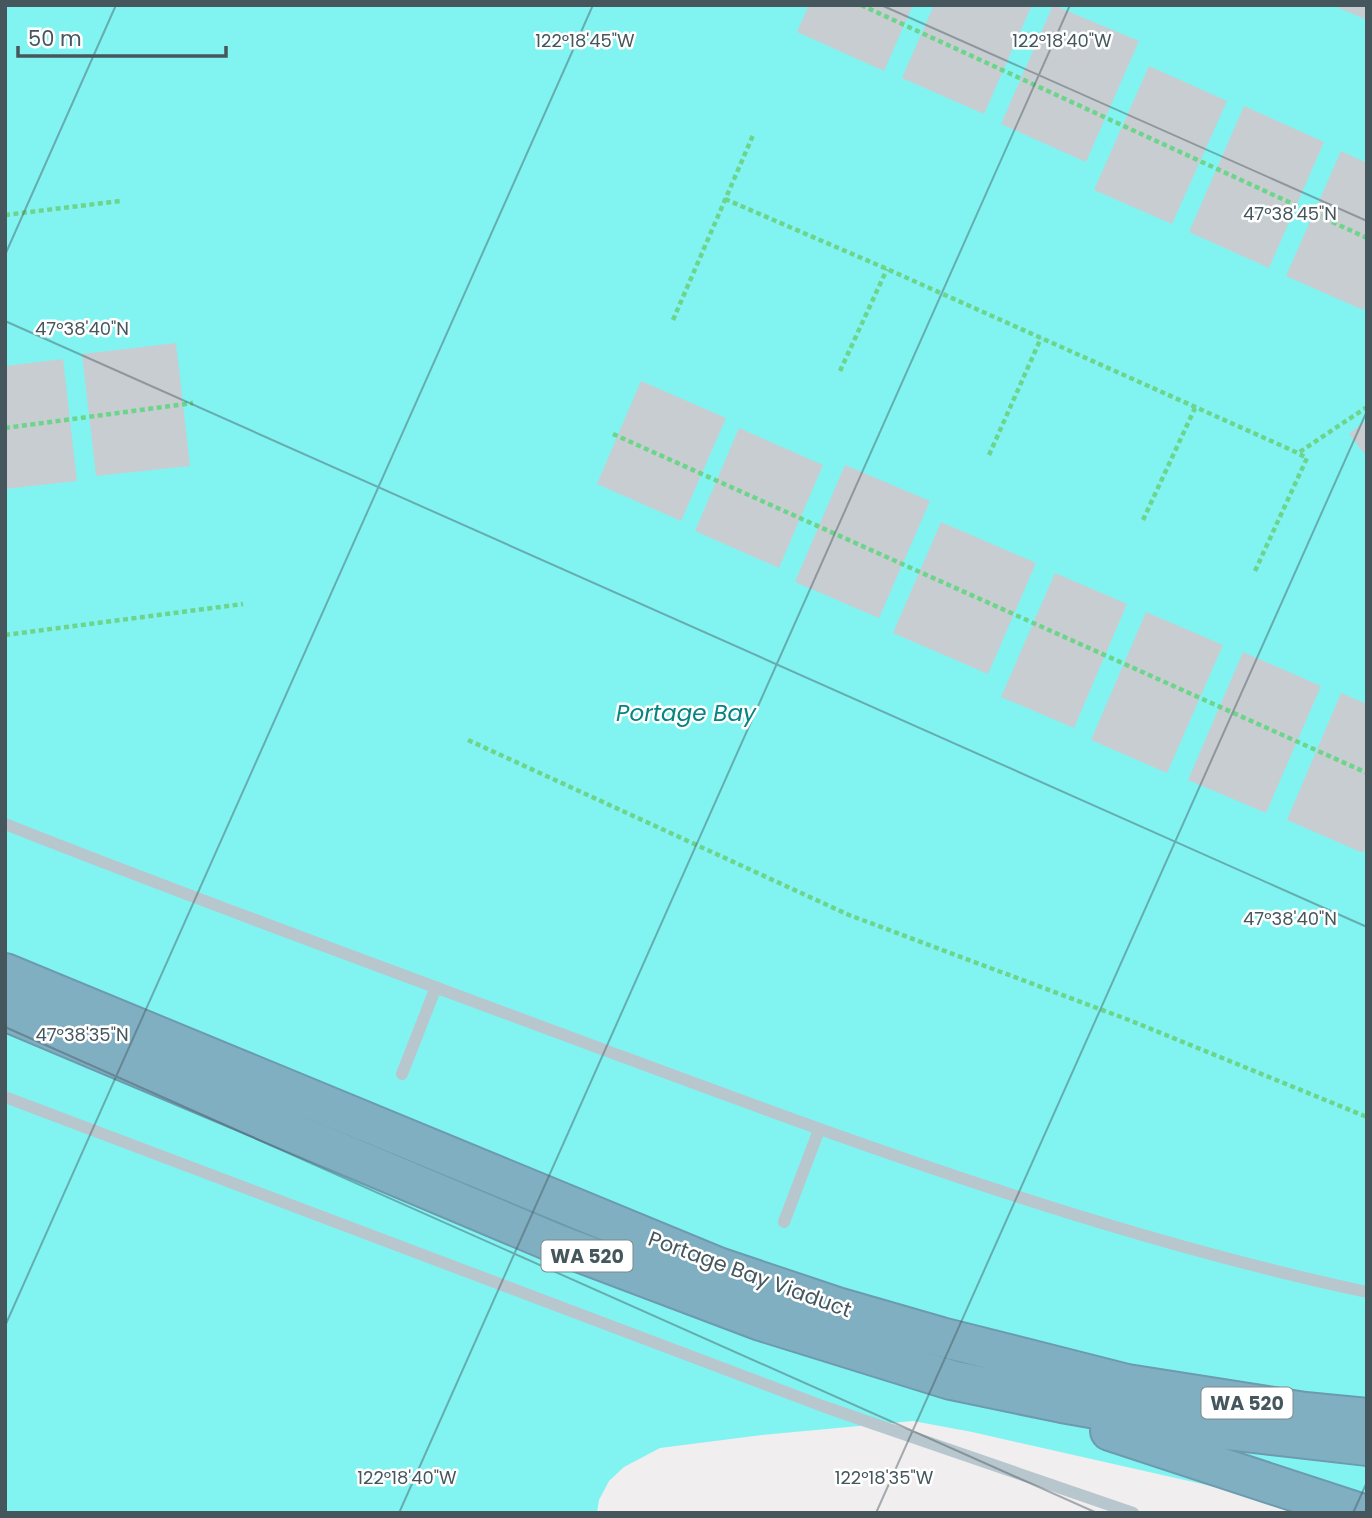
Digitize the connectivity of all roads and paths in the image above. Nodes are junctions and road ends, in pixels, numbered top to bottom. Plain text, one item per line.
1 (860, 5) edge
2 (754, 134) dead end
3 (725, 199) junction
4 (120, 201) dead end
5 (5, 215) edge
6 (1367, 238) edge
7 (887, 268) junction
8 (673, 320) dead end
9 (1041, 338) junction
10 (840, 371) dead end
11 (193, 403) dead end
12 (1367, 407) edge
13 (1195, 408) junction
14 (5, 428) edge
15 (613, 434) dead end
16 (1298, 453) junction
17 (989, 455) dead end
18 (1143, 520) dead end
19 (1255, 571) dead end
20 (243, 604) dead end
21 (5, 635) edge
22 (468, 740) dead end
23 (1367, 773) edge
24 (5, 824) edge
25 (5, 973) edge
26 (436, 987) junction
27 (5, 1011) edge
28 (402, 1074) dead end
29 (5, 1097) edge
30 (1367, 1117) edge
31 (819, 1130) junction
32 (784, 1222) dead end
33 (1367, 1292) edge
34 (951, 1380) junction
35 (1127, 1384) junction
36 (1367, 1398) edge
37 (1367, 1418) edge
38 (1367, 1446) edge
39 (1133, 1513) edge
40 (1360, 1513) edge

1 - 6 path
2 - 3 path
3 - 7 path
3 - 8 path
4 - 5 path
7 - 9 path
7 - 10 path
9 - 13 path
9 - 17 path
11 - 14 path
12 - 16 path
13 - 16 path
13 - 18 path
15 - 23 path
16 - 19 path
20 - 21 path
22 - 30 path
24 - 26 lane
25 - 35 highway, Portage Bay Viaduct / WA 520
26 - 28 lane
26 - 31 lane
27 - 34 highway, WA 520
29 - 39 lane
31 - 32 lane
31 - 33 lane
34 - 38 highway, WA 520
34 - 40 highway
35 - 36 highway
35 - 37 highway, Portage Bay Viaduct / WA 520

